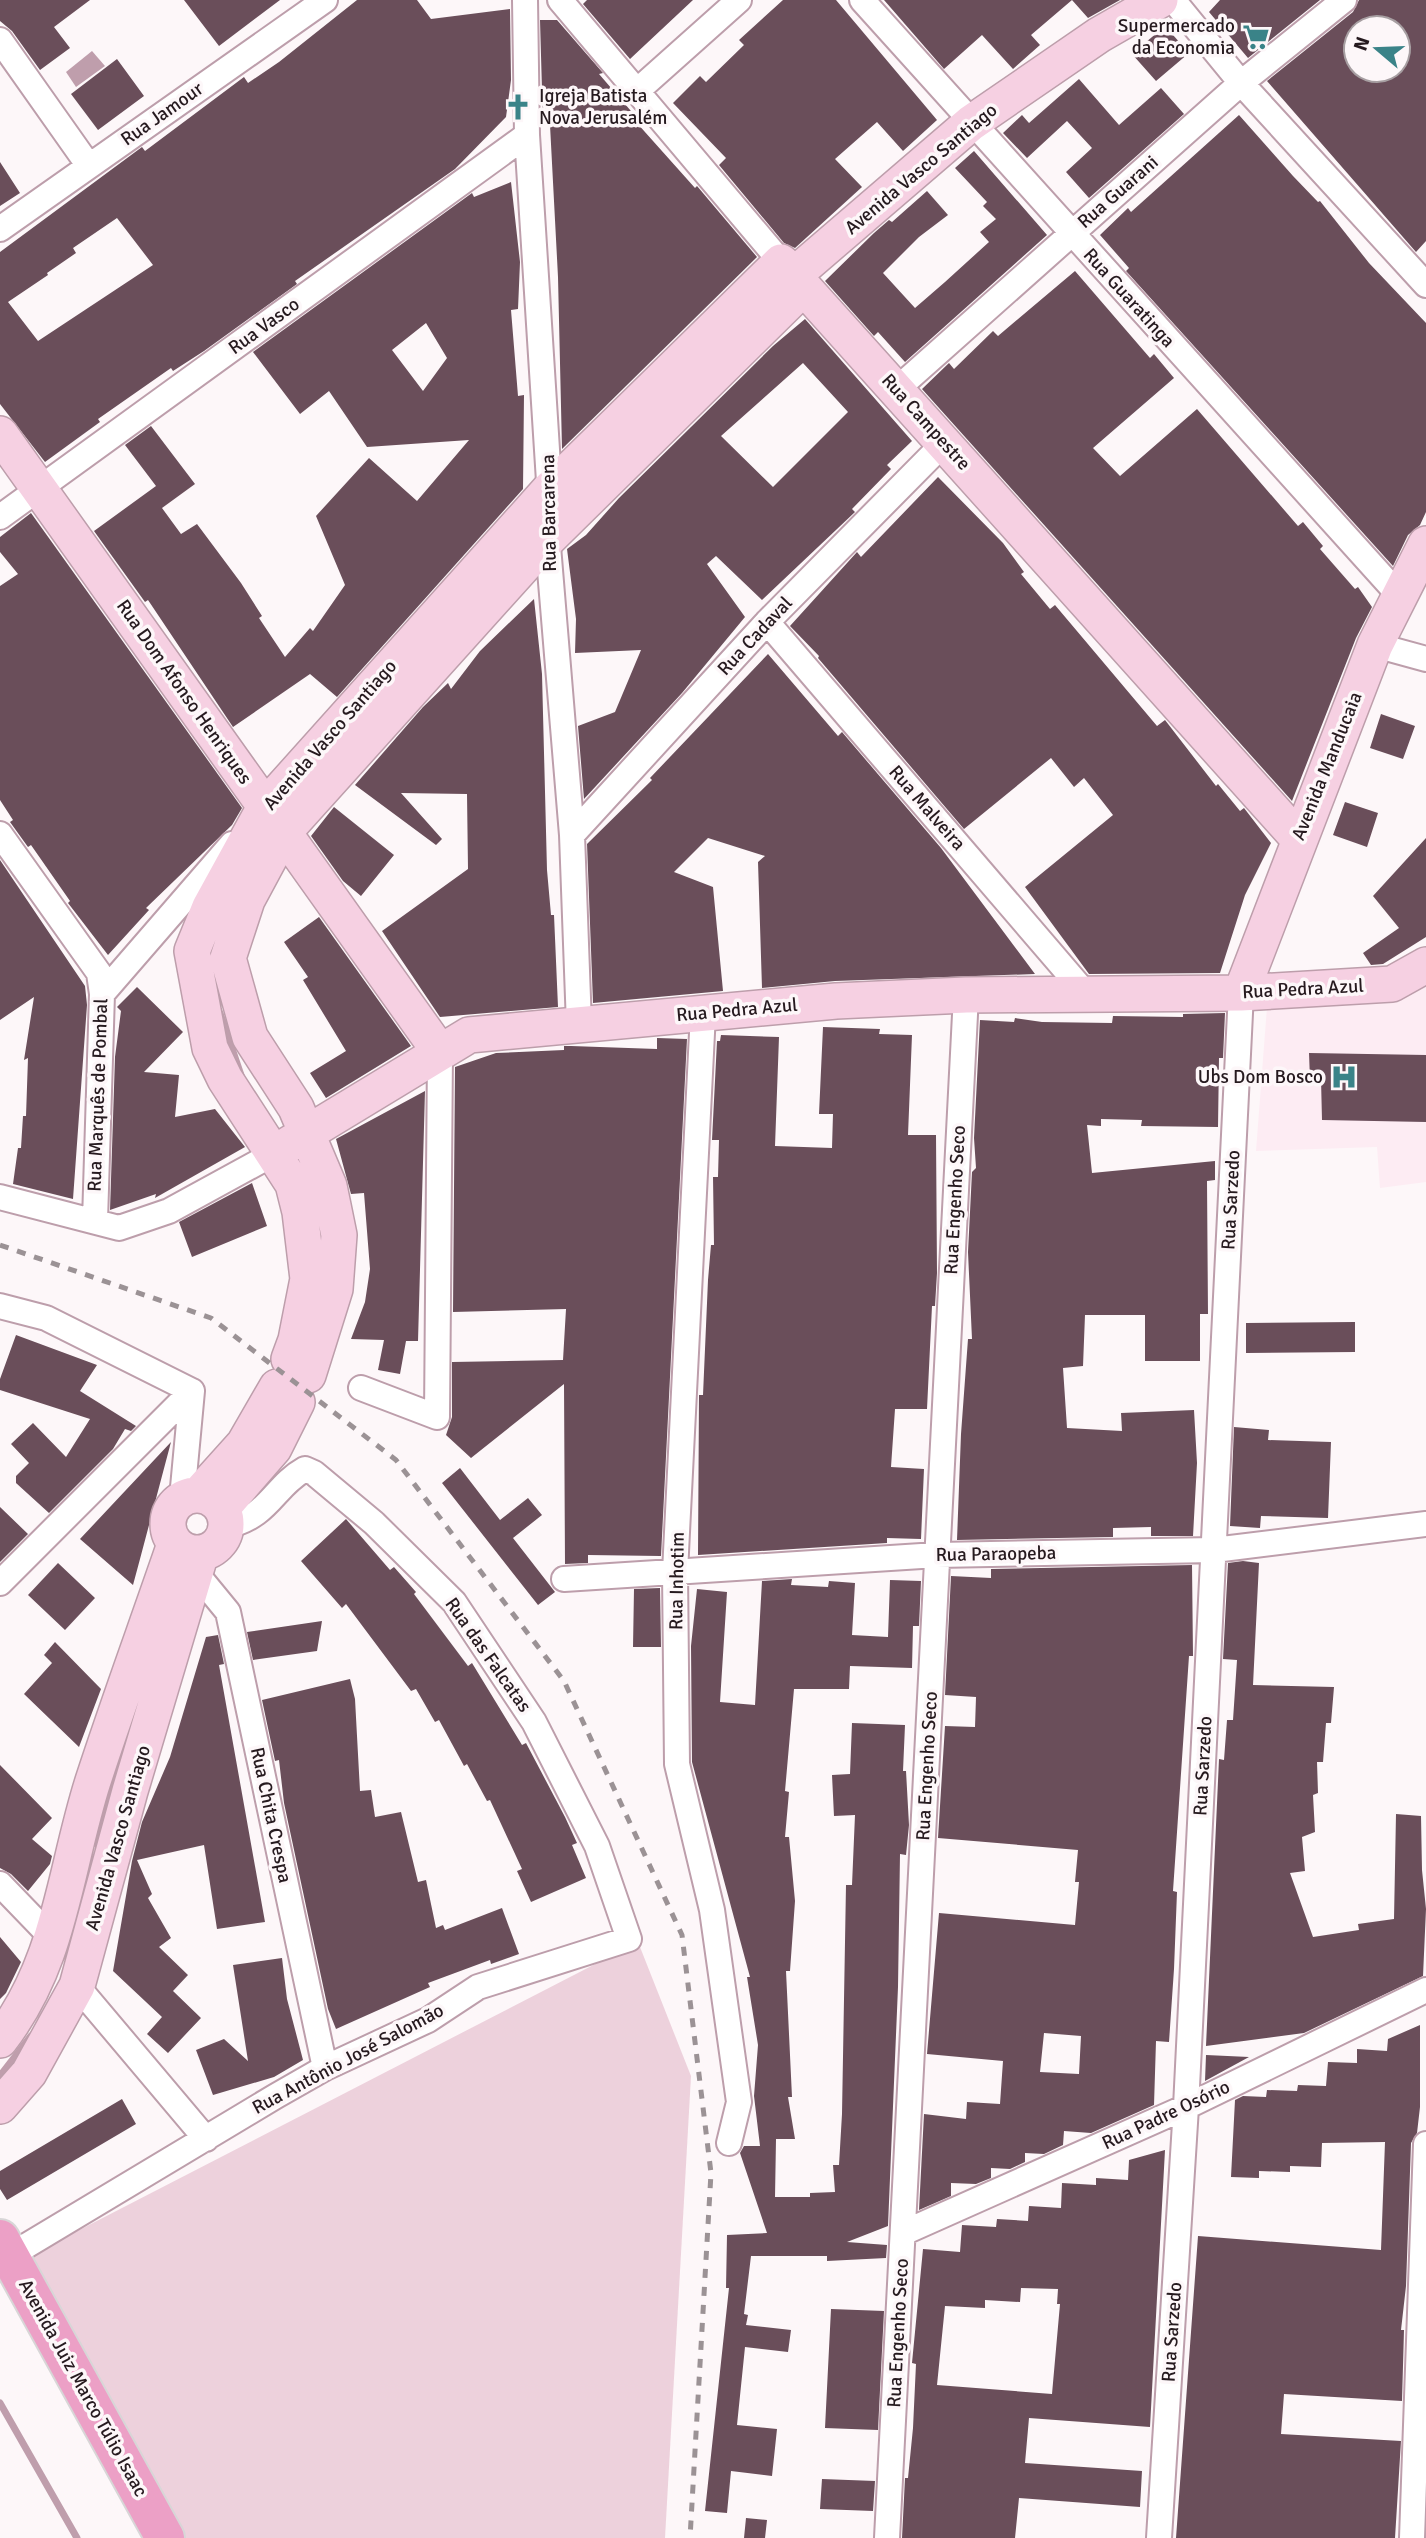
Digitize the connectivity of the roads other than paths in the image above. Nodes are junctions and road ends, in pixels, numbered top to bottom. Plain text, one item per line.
1 (325, 0) edge
2 (526, 0) edge
3 (560, 0) edge
4 (739, 0) edge
5 (862, 0) edge
6 (1160, 0) edge
7 (1173, 0) edge
8 (1344, 0) edge
9 (0, 40) edge
10 (1241, 83) junction
11 (637, 91) junction
12 (971, 123) junction
13 (527, 135) junction
14 (89, 166) junction
15 (0, 229) edge
16 (1070, 234) junction
17 (792, 275) junction
18 (1426, 285) edge
19 (897, 389) junction
20 (0, 434) edge
21 (945, 442) junction
22 (550, 489) junction
23 (39, 490) junction
24 (0, 517) edge
25 (546, 541) junction
26 (1426, 544) edge
27 (1398, 594) junction
28 (767, 622) junction
29 (1375, 645) junction
30 (1426, 659) edge
31 (274, 820) junction
32 (0, 834) edge
33 (572, 835) junction
34 (1298, 838) junction
35 (152, 937) junction
36 (192, 951) junction
37 (1426, 965) edge
38 (1241, 993) junction
39 (102, 994) junction
40 (966, 995) junction
41 (1087, 995) junction
42 (703, 1013) junction
43 (579, 1025) junction
44 (440, 1052) junction
45 (307, 1133) junction
46 (275, 1153) junction
47 (0, 1197) edge
48 (95, 1221) junction
49 (0, 1306) edge
50 (293, 1381) junction
51 (361, 1388) dead end
52 (192, 1391) junction
53 (208, 1506) junction
54 (1426, 1524) edge
55 (1214, 1550) junction
56 (937, 1555) junction
57 (191, 1556) junction
58 (675, 1572) junction
59 (564, 1579) dead end
60 (0, 1583) edge
61 (0, 1884) edge
62 (54, 1940) junction
63 (629, 1940) joint
64 (77, 1986) junction
65 (1426, 1990) edge
66 (0, 2040) edge
67 (325, 2068) junction
68 (0, 2106) edge
69 (1186, 2107) junction
70 (206, 2139) junction
71 (729, 2143) dead end
72 (1426, 2144) edge
73 (903, 2232) junction
74 (5, 2247) edge
75 (165, 2538) edge
76 (887, 2538) edge
77 (1159, 2538) edge
78 (1412, 2538) edge

1 - 14 street, Rua Jamour
2 - 13 street, Rua Barcarena
3 - 11 street, Rua Campestre
4 - 11 street
5 - 12 street, Rua Guaratinga
6 - 12 street, Avenida Vasco Santiago
7 - 10 street
8 - 10 street, Rua Guarani
9 - 14 street
10 - 16 street, Rua Guarani
10 - 18 street
11 - 17 street, Rua Campestre
12 - 16 street, Rua Guaratinga
12 - 17 street, Avenida Vasco Santiago
13 - 22 street, Rua Barcarena
13 - 23 street, Rua Vasco
14 - 15 street, Rua Jamour
16 - 19 street, Rua Guarani
16 - 27 street, Rua Guaratinga
17 - 19 street, Rua Campestre
17 - 22 street, Avenida Vasco Santiago
17 - 25 street, Avenida Vasco Santiago
19 - 21 street, Rua Campestre
20 - 23 street, Rua Dom Afonso Henriques
21 - 28 street, Rua Cadaval
21 - 34 street, Rua Campestre
22 - 25 street, Rua Barcarena
22 - 31 street, Avenida Vasco Santiago
23 - 24 street, Rua Vasco
23 - 31 street, Rua Dom Afonso Henriques
25 - 31 street, Avenida Vasco Santiago
25 - 33 street, Rua Barcarena
26 - 27 street, Avenida Manducaia
27 - 29 street, Avenida Manducaia
28 - 33 street, Rua Cadaval
28 - 41 street, Rua Malveira
29 - 30 street
29 - 34 street, Avenida Manducaia
31 - 35 street
31 - 36 street, Avenida Vasco Santiago
31 - 44 street, Rua Dom Afonso Henriques
31 - 45 street, Avenida Vasco Santiago
32 - 39 street, Rua Marquês de Pombal
33 - 43 street, Rua Barcarena
34 - 38 street, Avenida Manducaia
35 - 36 street
35 - 39 street
36 - 46 street, Avenida Vasco Santiago
37 - 38 street, Rua Pedra Azul
38 - 41 street, Rua Pedra Azul
38 - 55 street, Rua Sarzedo
39 - 48 street, Rua Marquês de Pombal
40 - 41 street, Rua Pedra Azul
40 - 42 street, Rua Pedra Azul
40 - 56 street, Rua Engenho Seco
42 - 43 street, Rua Pedra Azul
42 - 58 street, Rua Inhotim
43 - 44 street, Rua Pedra Azul
44 - 45 street, Rua Pedra Azul
44 - 51 street
45 - 46 street, Rua Pedra Azul
45 - 50 street, Avenida Vasco Santiago
46 - 48 street, Rua Pedra Azul
46 - 50 street, Avenida Vasco Santiago
47 - 48 street, Rua Pedra Azul
49 - 52 street
50 - 53 street, Avenida Vasco Santiago
52 - 53 street
52 - 60 street
53 - 57 street, Avenida Vasco Santiago
53 - 57 street, Avenida Vasco Santiago
53 - 63 street, Rua das Falcatas
54 - 55 street, Rua Paraopeba
55 - 56 street, Rua Paraopeba
55 - 69 street, Rua Sarzedo
56 - 58 street, Rua Paraopeba
56 - 73 street, Rua Engenho Seco
57 - 62 street, Avenida Vasco Santiago
57 - 64 street, Avenida Vasco Santiago
57 - 67 street, Rua Chita Crespa
58 - 59 street, Rua Paraopeba
58 - 71 street, Rua Inhotim
61 - 62 street
62 - 66 street, Avenida Vasco Santiago
63 - 67 street, Rua Antônio José Salomão
64 - 68 street, Avenida Vasco Santiago
64 - 70 street
65 - 69 street, Rua Padre Osório
67 - 70 street, Rua Antônio José Salomão
69 - 73 street, Rua Padre Osório
69 - 77 street, Rua Sarzedo
70 - 74 street, Rua Antônio José Salomão
72 - 78 street
73 - 76 street, Rua Engenho Seco
74 - 75 main road, Avenida Juiz Marco Túlio Isaac

